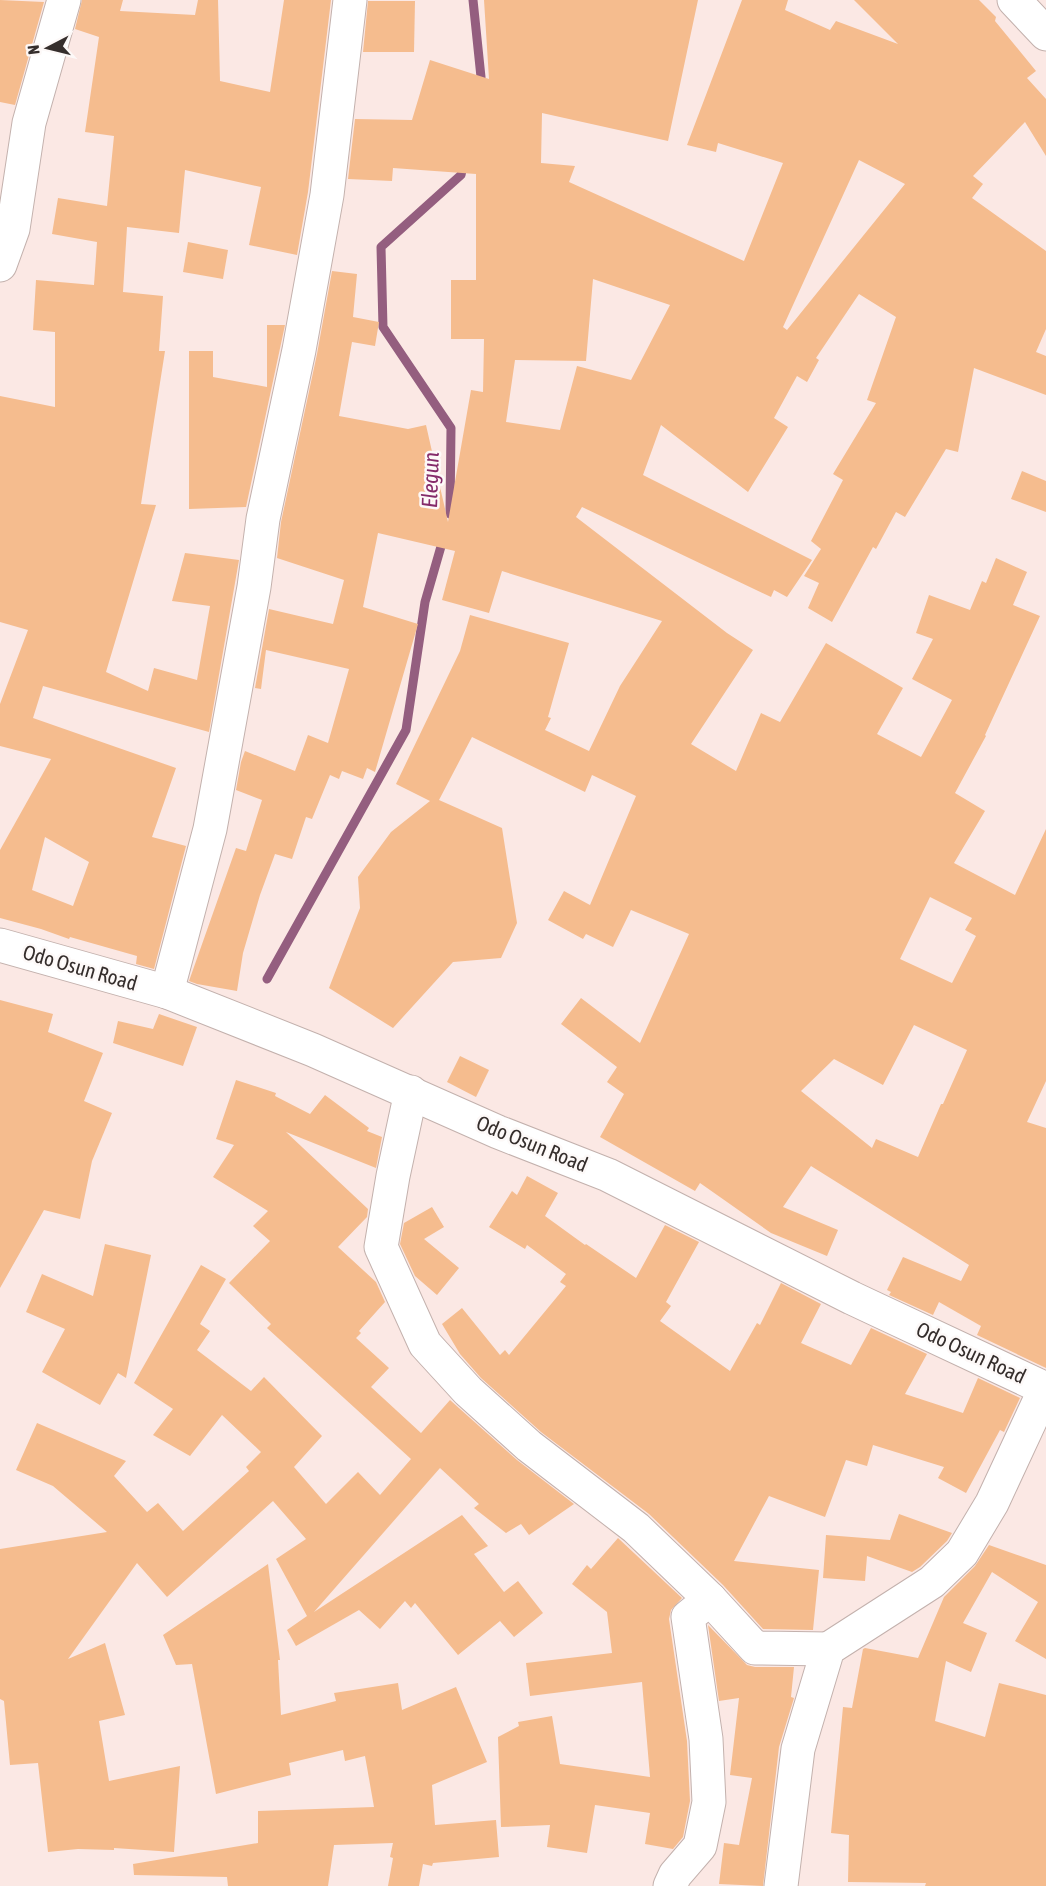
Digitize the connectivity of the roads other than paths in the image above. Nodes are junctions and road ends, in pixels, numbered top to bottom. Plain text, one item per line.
1 (64, 0) edge
2 (350, 0) edge
3 (1014, 0) edge
4 (1046, 34) edge
5 (0, 266) edge
6 (0, 945) edge
7 (167, 992) junction
8 (411, 1092) junction
9 (1046, 1389) edge
10 (710, 1599) junction
11 (828, 1649) junction
12 (670, 1886) edge
13 (781, 1886) edge

1 - 5 street
2 - 7 street
3 - 4 street
6 - 7 street, Odo Osun Road
7 - 8 street, Odo Osun Road
8 - 9 street, Odo Osun Road
8 - 10 street
9 - 11 street
10 - 11 street
10 - 12 street
11 - 13 street

